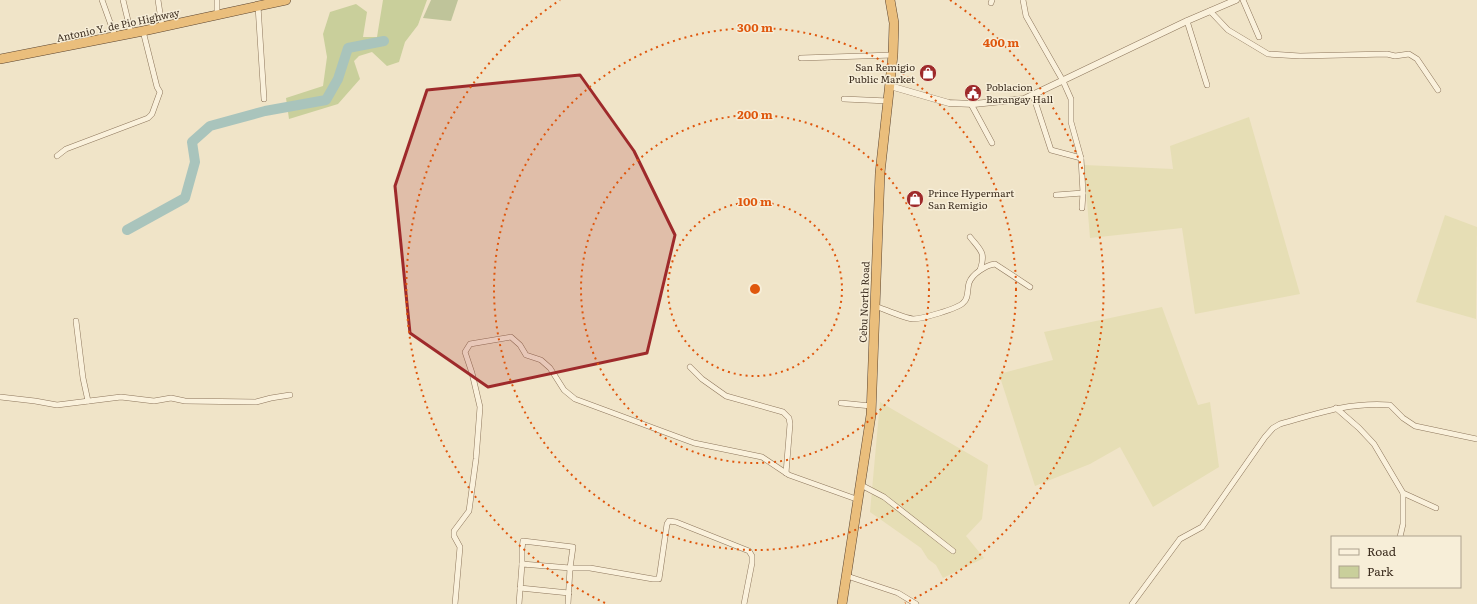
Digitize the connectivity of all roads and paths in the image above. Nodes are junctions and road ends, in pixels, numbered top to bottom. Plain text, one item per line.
1 (102, 0) edge
2 (123, 0) edge
3 (158, 0) edge
4 (217, 0) edge
5 (286, 0) edge
6 (890, 0) edge
7 (1023, 0) edge
8 (1236, 0) edge
9 (1243, 0) edge
10 (270, 2) edge
11 (258, 6) junction
12 (1210, 11) junction
13 (218, 15) junction
14 (1187, 21) junction
15 (162, 26) junction
16 (143, 31) junction
17 (131, 33) junction
18 (115, 36) junction
19 (1259, 37) dead end
20 (893, 55) junction
21 (801, 58) dead end
22 (0, 59) edge
23 (1063, 81) junction
24 (1207, 85) dead end
25 (890, 86) junction
26 (1438, 90) dead end
27 (1033, 95) junction
28 (264, 99) dead end
29 (844, 99) dead end
30 (888, 102) junction
31 (971, 104) junction
32 (992, 142) dead end
33 (57, 156) dead end
34 (1081, 158) junction
35 (1083, 193) junction
36 (1056, 195) dead end
37 (1082, 208) dead end
38 (970, 237) dead end
39 (980, 270) junction
40 (1030, 287) dead end
41 (875, 306) junction
42 (76, 321) dead end
43 (690, 367) dead end
44 (290, 396) dead end
45 (0, 397) edge
46 (88, 401) junction
47 (841, 403) dead end
48 (871, 406) junction
49 (1336, 408) junction
50 (1477, 439) edge
51 (786, 473) junction
52 (861, 485) junction
53 (1403, 494) junction
54 (859, 500) junction
55 (1436, 508) dead end
56 (1400, 536) edge
57 (953, 551) dead end
58 (522, 564) junction
59 (570, 568) junction
60 (847, 576) junction
61 (520, 588) junction
62 (568, 593) junction
63 (455, 604) edge
64 (519, 604) edge
65 (568, 604) edge
66 (744, 604) edge
67 (842, 604) edge
68 (916, 604) edge
69 (1132, 604) edge

1 - 18 street
2 - 17 street
3 - 15 street
4 - 13 street
5 - 10 highway, Antonio Y. de Pio Highway
6 - 20 highway, Cebu North Road
7 - 23 street
8 - 12 street
9 - 19 street
10 - 11 highway, Antonio Y. de Pio Highway
11 - 13 highway, Antonio Y. de Pio Highway
11 - 28 street
12 - 14 street
12 - 26 street
13 - 15 highway, Antonio Y. de Pio Highway
14 - 23 street
14 - 24 street
15 - 16 highway, Antonio Y. de Pio Highway
16 - 17 highway, Antonio Y. de Pio Highway
16 - 33 street
17 - 18 highway, Antonio Y. de Pio Highway
18 - 22 highway, Antonio Y. de Pio Highway
20 - 21 street
20 - 25 highway, Cebu North Road
23 - 27 street
23 - 34 street
25 - 30 highway, Cebu North Road
25 - 31 street
27 - 31 street
27 - 34 street
29 - 30 street
30 - 41 highway, Cebu North Road
31 - 32 street
34 - 35 street
35 - 36 street
35 - 37 street
38 - 39 street
39 - 40 street
39 - 41 street
41 - 48 highway, Cebu North Road
42 - 46 street
43 - 51 street
44 - 46 street
45 - 46 street
47 - 48 street
48 - 52 highway, Cebu North Road
49 - 50 street
49 - 53 street
49 - 69 street
51 - 54 street
51 - 63 street
52 - 54 highway, Cebu North Road
52 - 57 street
53 - 55 street
53 - 56 street
54 - 60 highway, Cebu North Road
58 - 59 street
58 - 59 street
58 - 61 street
59 - 62 street
59 - 66 street
60 - 67 highway, Cebu North Road
60 - 68 street
61 - 62 street
61 - 64 street
62 - 65 street

